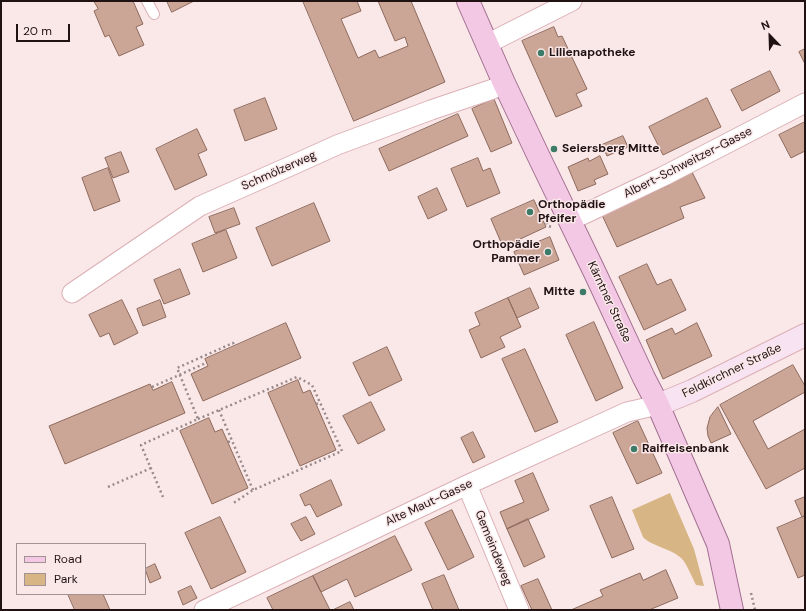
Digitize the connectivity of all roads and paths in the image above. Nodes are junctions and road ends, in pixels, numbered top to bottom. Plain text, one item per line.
1 (147, 1) edge
2 (468, 1) edge
3 (572, 1) edge
4 (154, 14) dead end
5 (487, 44) junction
6 (504, 83) junction
7 (805, 103) edge
8 (570, 221) junction
9 (72, 293) dead end
10 (805, 335) edge
11 (235, 346) dead end
12 (206, 363) dead end
13 (179, 375) junction
14 (152, 387) dead end
15 (320, 403) junction
16 (316, 404) dead end
17 (658, 405) junction
18 (219, 410) junction
19 (198, 419) junction
20 (232, 441) junction
21 (228, 442) dead end
22 (151, 468) junction
23 (467, 485) junction
24 (108, 487) dead end
25 (253, 490) junction
26 (163, 497) dead end
27 (232, 504) dead end
28 (752, 593) dead end
29 (204, 610) edge
30 (518, 610) edge
31 (732, 610) edge
32 (755, 610) edge

1 - 4 lane
2 - 5 main road, Kärntner Straße
3 - 5 street
5 - 6 main road, Kärntner Straße
6 - 8 main road, Kärntner Straße
6 - 9 street, Schmölzerweg
7 - 8 street, Albert-Schweitzer-Gasse
8 - 17 main road, Kärntner Straße
10 - 17 main road, Feldkirchner Straße
11 - 13 path
12 - 13 path
13 - 14 path
13 - 19 path
15 - 16 path
15 - 18 path
15 - 25 path
17 - 23 street, Alte Maut-Gasse
17 - 31 main road, Kärntner Straße
18 - 19 path
18 - 20 path
19 - 22 path
20 - 21 path
20 - 25 path
22 - 24 path
22 - 26 path
23 - 29 street, Alte Maut-Gasse
23 - 30 street, Gemeindeweg
25 - 27 path
28 - 32 path

